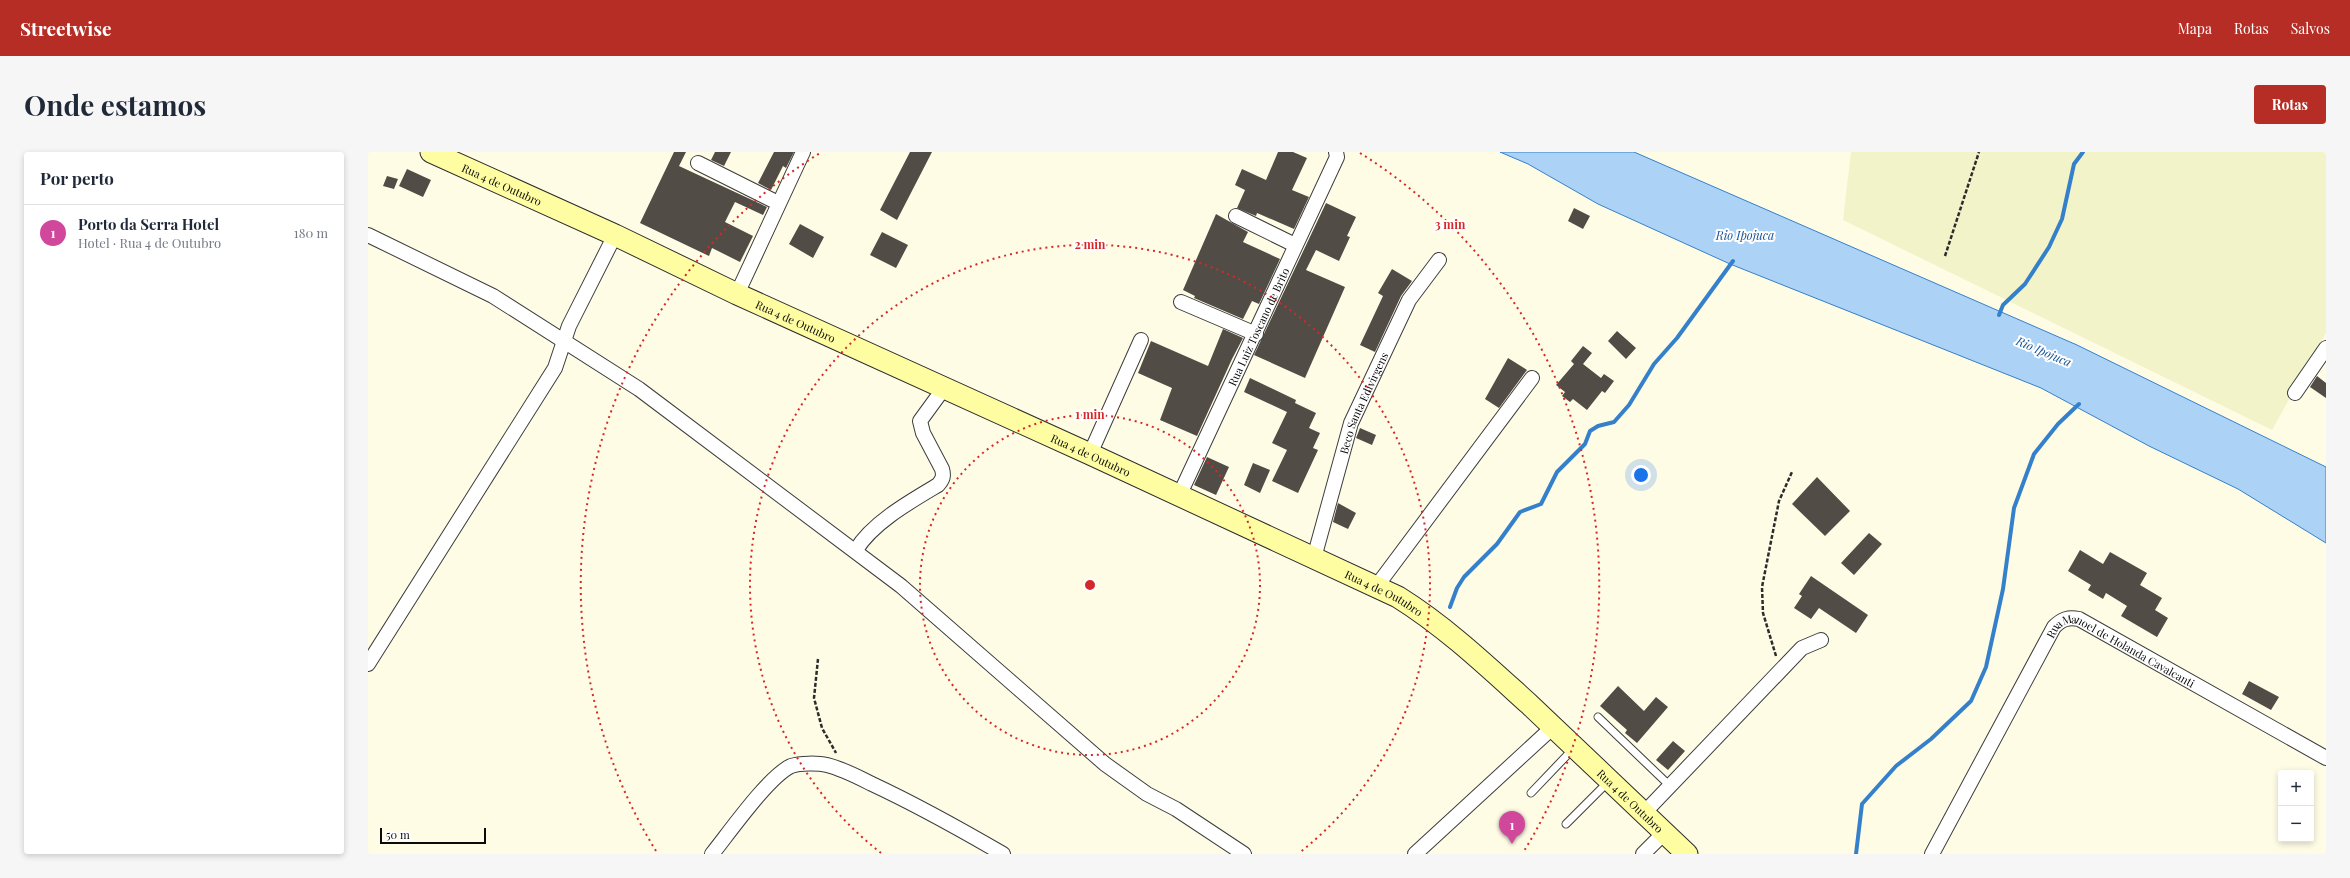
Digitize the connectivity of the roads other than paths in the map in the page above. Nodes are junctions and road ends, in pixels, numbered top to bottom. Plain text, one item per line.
1 (431, 152) edge
2 (803, 152) edge
3 (1337, 154) edge
4 (698, 163) dead end
5 (778, 203) junction
6 (1236, 216) dead end
7 (368, 235) edge
8 (615, 235) junction
9 (1295, 245) junction
10 (1439, 260) dead end
11 (737, 294) junction
12 (1181, 302) dead end
13 (1256, 334) junction
14 (565, 340) junction
15 (1141, 340) dead end
16 (2326, 348) edge
17 (1532, 378) dead end
18 (944, 388) junction
19 (2295, 393) dead end
20 (1090, 454) junction
21 (1179, 496) junction
22 (856, 550) junction
23 (1314, 558) junction
24 (1376, 587) junction
25 (1821, 640) dead end
26 (368, 664) edge
27 (1598, 718) dead end
28 (1553, 727) junction
29 (1575, 747) junction
30 (2326, 758) edge
31 (1610, 780) junction
32 (1669, 785) junction
33 (1531, 793) dead end
34 (1644, 812) junction
35 (1566, 824) dead end
36 (1664, 833) junction
37 (712, 854) edge
38 (1003, 854) edge
39 (1244, 854) edge
40 (1415, 854) edge
41 (1643, 854) edge
42 (1687, 854) edge
43 (1932, 854) edge

1 - 8 main road, Rua 4 de Outubro
2 - 5 street
3 - 9 street, Rua Luiz Toscano de Brito
4 - 5 street
5 - 11 street
6 - 9 street
7 - 14 street
8 - 11 main road, Rua 4 de Outubro
8 - 14 street
9 - 13 street, Rua Luiz Toscano de Brito
10 - 23 street, Beco Santa Edivirgens
11 - 18 main road, Rua 4 de Outubro
12 - 13 street
13 - 21 street, Rua Luiz Toscano de Brito
14 - 22 street
14 - 26 street
15 - 20 street
16 - 19 street
17 - 24 street
18 - 20 main road, Rua 4 de Outubro
18 - 22 street
20 - 21 main road, Rua 4 de Outubro
21 - 23 main road, Rua 4 de Outubro
22 - 39 street
23 - 24 main road, Rua 4 de Outubro
24 - 28 main road, Rua 4 de Outubro
25 - 32 street
27 - 32 lane
28 - 29 main road, Rua 4 de Outubro
28 - 40 street
29 - 31 main road, Rua 4 de Outubro
29 - 33 lane
30 - 43 street, Rua Manoel de Holanda Cavalcanti
31 - 34 main road, Rua 4 de Outubro
31 - 35 lane
32 - 34 street
34 - 36 main road, Rua 4 de Outubro
36 - 41 street
36 - 42 main road, Rua 4 de Outubro
37 - 38 street

